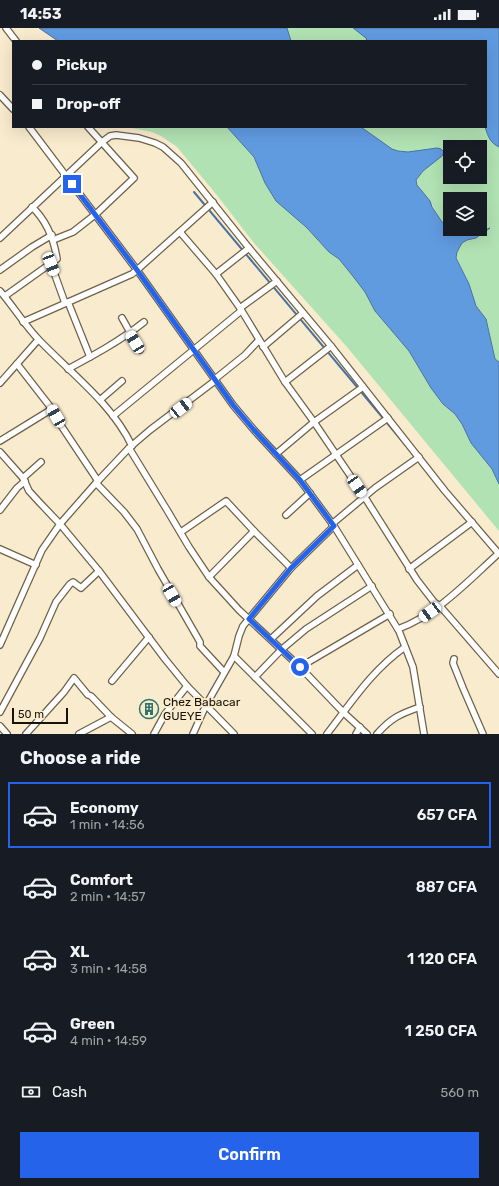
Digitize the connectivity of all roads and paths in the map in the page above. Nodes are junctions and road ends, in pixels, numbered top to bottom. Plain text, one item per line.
1 (6, 28) edge
2 (15, 40) edge
3 (0, 95) edge
4 (12, 108) edge
5 (30, 128) edge
6 (89, 128) edge
7 (102, 142) junction
8 (66, 176) junction
9 (213, 202) junction
10 (32, 207) junction
11 (96, 214) junction
12 (180, 232) junction
13 (52, 237) junction
14 (0, 238) edge
15 (249, 248) junction
16 (51, 264) junction
17 (0, 270) edge
18 (137, 270) junction
19 (216, 274) junction
20 (277, 281) junction
21 (0, 291) edge
22 (4, 296) junction
23 (66, 303) junction
24 (240, 309) junction
25 (303, 313) junction
26 (122, 318) dead end
27 (23, 322) junction
28 (144, 322) dead end
29 (130, 333) junction
30 (38, 340) junction
31 (259, 340) junction
32 (263, 346) junction
33 (331, 346) junction
34 (140, 350) dead end
35 (194, 350) junction
36 (90, 357) junction
37 (17, 364) junction
38 (68, 369) junction
39 (215, 380) junction
40 (122, 381) dead end
41 (285, 382) junction
42 (0, 383) edge
43 (363, 387) junction
44 (100, 400) junction
45 (52, 409) junction
46 (113, 416) junction
47 (388, 418) junction
48 (314, 422) junction
49 (0, 441) edge
50 (130, 447) junction
51 (0, 452) edge
52 (276, 454) junction
53 (336, 454) junction
54 (419, 456) junction
55 (40, 462) dead end
56 (24, 480) junction
57 (300, 480) junction
58 (97, 482) junction
59 (310, 493) junction
60 (364, 496) junction
61 (0, 510) edge
62 (286, 515) dead end
63 (472, 522) junction
64 (60, 524) junction
65 (333, 525) junction
66 (254, 531) junction
67 (181, 532) junction
68 (0, 549) edge
69 (499, 554) edge
70 (36, 565) junction
71 (358, 565) junction
72 (291, 568) junction
73 (410, 569) junction
74 (100, 571) junction
75 (209, 577) junction
76 (372, 586) junction
77 (440, 606) junction
78 (390, 614) junction
79 (249, 619) junction
80 (398, 630) junction
81 (148, 637) junction
82 (271, 640) junction
83 (0, 645) edge
84 (405, 647) junction
85 (282, 650) junction
86 (234, 656) junction
87 (454, 659) dead end
88 (300, 667) junction
89 (224, 672) junction
90 (499, 672) edge
91 (255, 677) junction
92 (112, 681) dead end
93 (187, 686) junction
94 (206, 705) junction
95 (420, 707) junction
96 (0, 712) edge
97 (344, 713) junction
98 (111, 717) junction
99 (0, 726) edge
100 (360, 727) junction
101 (7, 734) edge
102 (26, 734) edge
103 (79, 734) edge
104 (132, 734) edge
105 (154, 734) edge
106 (193, 734) edge
107 (234, 734) edge
108 (312, 734) edge
109 (327, 734) edge
110 (356, 734) edge
111 (367, 734) edge
112 (377, 734) edge
113 (424, 734) edge
114 (483, 734) edge

1 - 2 street
3 - 4 street
5 - 8 street
6 - 7 street
7 - 8 street
7 - 9 street
7 - 11 street
8 - 10 street
8 - 11 street
9 - 12 street
9 - 15 street
10 - 13 street
10 - 14 street
11 - 13 street
11 - 18 street
12 - 18 street
12 - 19 street
13 - 16 street
13 - 17 street
15 - 19 street
15 - 20 street
16 - 22 street
16 - 23 street
18 - 23 street
18 - 35 street
19 - 24 street
20 - 24 street
20 - 25 street
21 - 22 street
22 - 27 street
23 - 27 street
23 - 36 street
24 - 31 street
24 - 35 street
25 - 32 street
25 - 33 street
26 - 29 street
27 - 30 street
28 - 29 street
29 - 34 street
29 - 36 street
30 - 37 street
30 - 38 street
31 - 32 street
31 - 39 street
32 - 41 street
33 - 41 street
33 - 43 street
35 - 39 street
35 - 46 street
36 - 38 street
37 - 42 street
37 - 45 street
38 - 44 street
39 - 50 street
39 - 52 street
40 - 44 street
41 - 48 street
43 - 47 street
43 - 48 street
44 - 46 street
45 - 49 street
45 - 58 street
46 - 50 street
47 - 53 street
47 - 54 street
48 - 52 street
48 - 53 street
50 - 58 street
50 - 67 street
51 - 56 street
52 - 57 street
53 - 57 street
53 - 60 street
54 - 60 street
54 - 63 street
55 - 56 street
56 - 61 street
56 - 64 street
57 - 59 street
58 - 64 street
58 - 89 street
59 - 62 street
59 - 65 street
60 - 65 street
60 - 73 street
63 - 69 street
63 - 73 street
64 - 70 street
64 - 74 street
65 - 71 street
65 - 72 street
66 - 67 street
66 - 72 street
66 - 75 street
67 - 75 street
68 - 70 street
69 - 77 street
70 - 83 street
71 - 76 street
71 - 82 street
72 - 79 street
73 - 77 street
74 - 81 street
74 - 96 street
75 - 79 street
76 - 78 street
76 - 85 street
77 - 80 street
77 - 90 street
78 - 80 street
78 - 88 street
79 - 82 street
79 - 86 street
80 - 84 street
81 - 92 street
81 - 93 street
82 - 85 street
84 - 95 street
84 - 97 street
85 - 88 street
85 - 91 street
86 - 89 street
86 - 91 street
87 - 114 street
88 - 97 street
89 - 94 street
91 - 108 street
93 - 94 street
93 - 105 street
94 - 106 street
94 - 107 street
95 - 112 street
95 - 113 street
97 - 100 street
97 - 109 street
98 - 102 street
98 - 103 street
98 - 104 street
99 - 101 street
100 - 110 street
100 - 111 street

